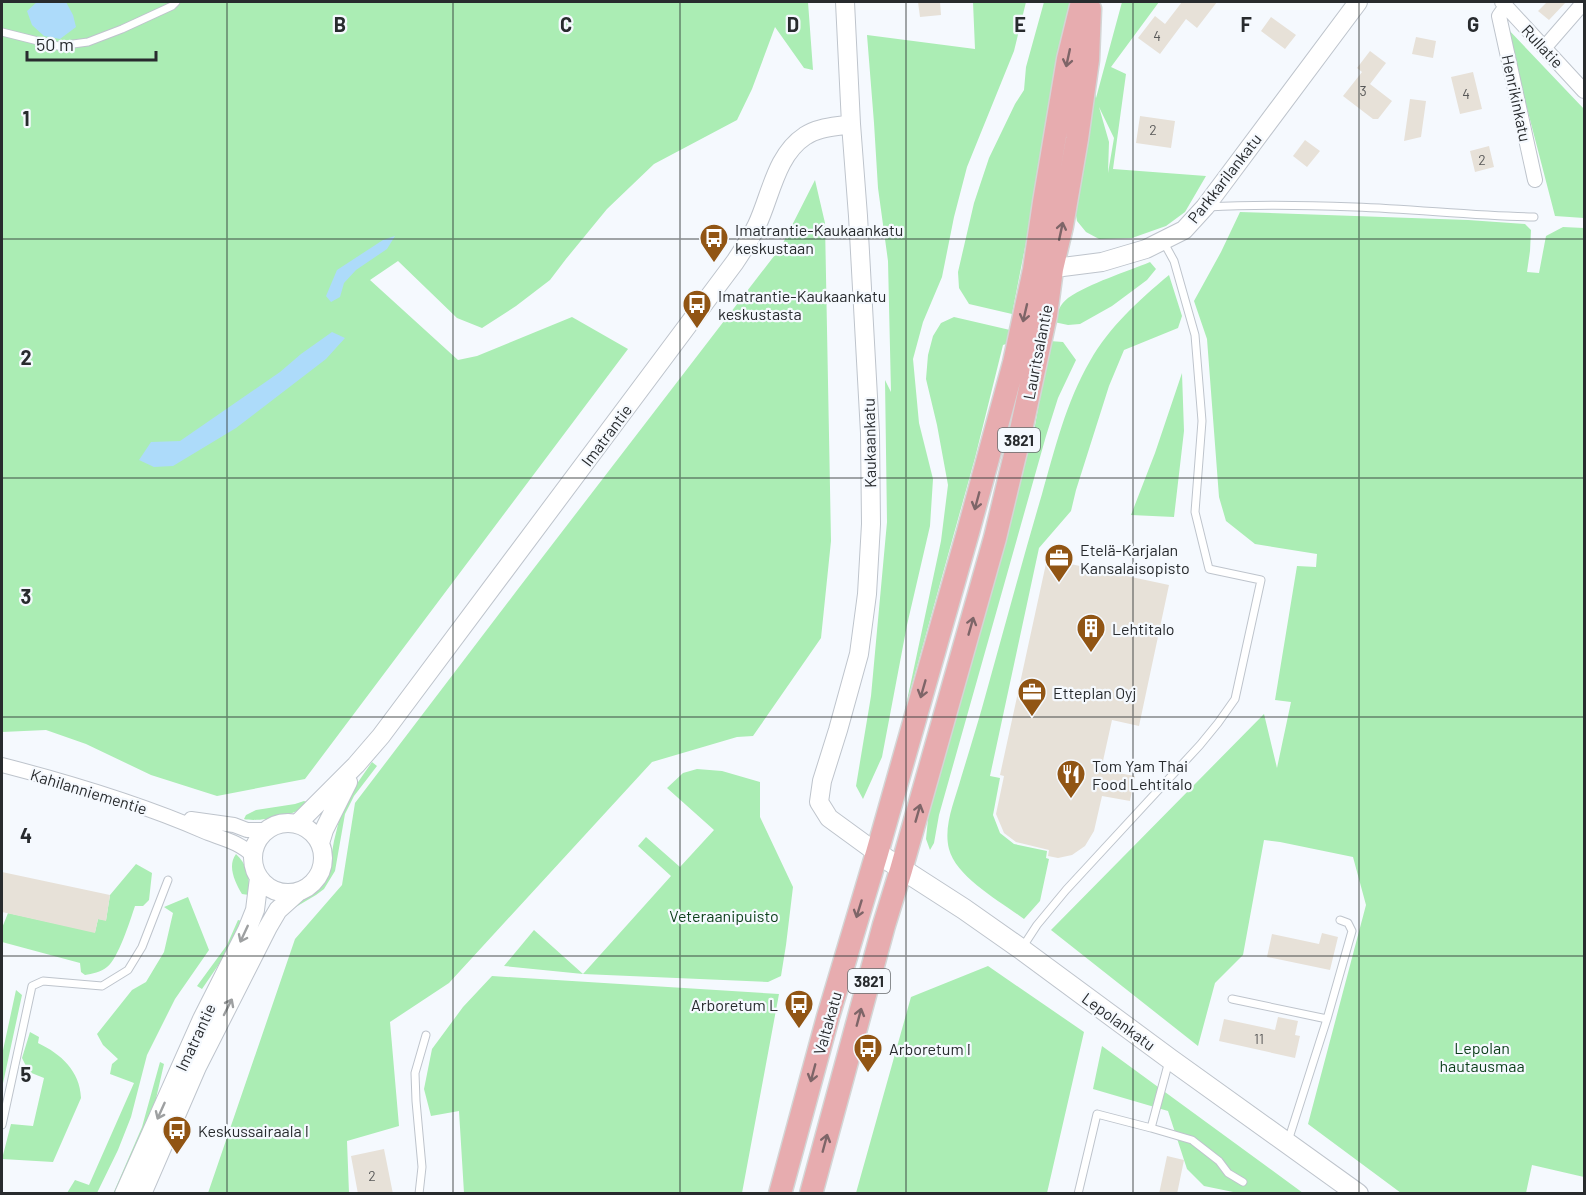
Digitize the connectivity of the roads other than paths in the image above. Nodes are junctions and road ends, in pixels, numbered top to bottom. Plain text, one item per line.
1 (176, 2) edge
2 (845, 2) edge
3 (1082, 2) edge
4 (1090, 2) edge
5 (1358, 2) edge
6 (1584, 2) edge
7 (1503, 8) edge
8 (2, 32) edge
9 (1545, 47) junction
10 (1584, 91) edge
11 (851, 124) junction
12 (1534, 180) dead end
13 (1205, 207) junction
14 (1534, 217) dead end
15 (1163, 241) junction
16 (1043, 270) junction
17 (359, 761) junction
18 (2, 765) edge
19 (176, 818) junction
20 (297, 824) junction
21 (267, 830) junction
22 (320, 843) junction
23 (877, 853) junction
24 (253, 856) junction
25 (902, 870) junction
26 (260, 878) junction
27 (168, 880) dead end
28 (298, 892) junction
29 (1340, 920) dead end
30 (1021, 949) junction
31 (1232, 999) dead end
32 (1327, 1019) junction
33 (426, 1035) dead end
34 (1170, 1059) junction
35 (2, 1125) edge
36 (1151, 1128) junction
37 (1287, 1144) junction
38 (1242, 1182) dead end
39 (124, 1194) edge
40 (142, 1194) edge
41 (419, 1194) edge
42 (780, 1194) edge
43 (811, 1194) edge
44 (1078, 1194) edge
45 (1358, 1194) edge

1 - 8 lane
2 - 11 street, Kaukaankatu
3 -> 16 main road, Lauritsalantie / 3821
16 -> 4 main road, Lauritsalantie / 3821
5 - 13 street, Parkkarilankatu
6 - 9 street
7 - 9 street, Rullatie
7 - 12 street, Henrikinkatu
9 - 10 street, Rullatie
11 - 17 street, Imatrantie
11 - 23 street, Kaukaankatu
13 - 14 lane
13 - 15 street, Parkkarilankatu
15 - 16 street, Parkkarilankatu
15 - 30 lane
16 -> 23 main road, Lauritsalantie / 3821
25 -> 16 main road, Lauritsalantie / 3821
17 - 20 street, Imatrantie
17 - 22 street, Imatrantie
18 - 19 street, Kahilanniementie
19 - 21 street, Kahilanniementie
19 - 24 street, Kahilanniementie
20 - 21 street
20 - 22 street
21 - 24 street
22 - 28 street
23 - 25 main road, Lepolankatu
23 -> 42 main road, Valtakatu / 3821
24 - 26 street
25 - 30 main road, Lepolankatu
43 -> 25 main road, Valtakatu / 3821
26 - 28 street
26 -> 39 street, Imatrantie
27 - 35 lane
40 -> 28 street, Imatrantie
29 - 32 lane
30 - 34 main road, Lepolankatu
31 - 32 lane
32 - 37 lane
33 - 41 lane
34 - 36 lane
34 - 37 main road, Lepolankatu
36 - 38 lane
36 - 44 lane
37 - 45 main road, Lepolankatu

